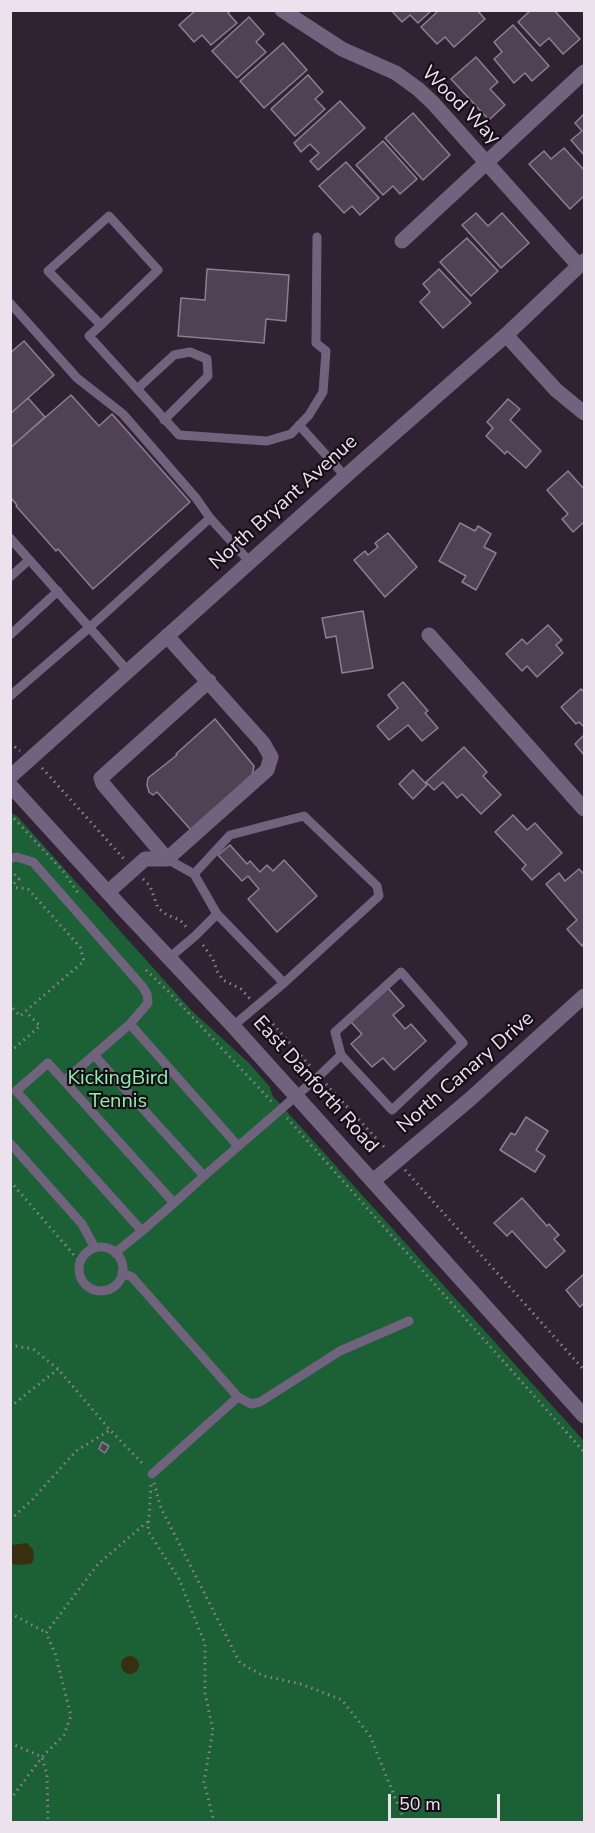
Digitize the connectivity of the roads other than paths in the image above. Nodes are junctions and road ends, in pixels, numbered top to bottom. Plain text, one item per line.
1 (282, 10) edge
2 (585, 72) edge
3 (487, 164) junction
4 (317, 237) dead end
5 (402, 241) dead end
6 (582, 264) edge
7 (10, 303) edge
8 (100, 325) junction
9 (506, 335) junction
10 (137, 389) junction
11 (585, 413) edge
12 (165, 420) junction
13 (299, 425) junction
14 (345, 476) junction
15 (210, 518) junction
16 (10, 538) edge
17 (29, 560) junction
18 (250, 562) junction
19 (10, 577) edge
20 (58, 591) junction
21 (90, 627) junction
22 (10, 635) edge
23 (429, 635) dead end
24 (167, 636) junction
25 (128, 671) junction
26 (208, 681) junction
27 (10, 696) edge
28 (10, 777) edge
29 (10, 785) edge
30 (585, 809) edge
31 (10, 859) edge
32 (167, 859) junction
33 (194, 874) junction
34 (108, 892) junction
35 (217, 914) junction
36 (169, 958) junction
37 (284, 983) junction
38 (585, 996) edge
39 (129, 1024) junction
40 (233, 1026) junction
41 (94, 1055) junction
42 (341, 1055) junction
43 (64, 1081) junction
44 (13, 1093) edge
45 (296, 1096) junction
46 (10, 1143) edge
47 (238, 1146) junction
48 (204, 1176) junction
49 (373, 1181) junction
50 (174, 1203) junction
51 (142, 1231) junction
52 (95, 1248) junction
53 (115, 1253) junction
54 (122, 1273) junction
55 (409, 1321) dead end
56 (238, 1397) junction
57 (585, 1416) edge
58 (152, 1474) road end

1 - 3 street, Wood Way
2 - 3 street
3 - 5 street
3 - 6 street, Wood Way
4 - 13 lane
6 - 9 street, North Bryant Avenue
7 - 15 lane
8 - 8 lane
8 - 10 lane
9 - 11 street
9 - 14 street, North Bryant Avenue
10 - 12 lane
10 - 12 lane
12 - 13 lane
13 - 14 lane
14 - 18 street, North Bryant Avenue
15 - 18 lane
15 - 21 lane
16 - 17 lane
17 - 19 lane
17 - 20 lane
18 - 24 street, North Bryant Avenue
20 - 21 lane
20 - 22 lane
21 - 25 lane
21 - 27 lane
23 - 30 street
24 - 25 street, North Bryant Avenue
24 - 26 street
25 - 28 street, North Bryant Avenue
26 - 32 street
26 - 32 street
29 - 34 street, East Danforth Road
31 - 39 lane
32 - 33 lane
32 - 34 street
33 - 35 lane
33 - 37 lane
34 - 36 street, East Danforth Road
35 - 36 lane
35 - 37 lane
36 - 40 street, East Danforth Road
37 - 40 lane
38 - 49 street, North Canary Drive
39 - 41 lane
39 - 47 lane
40 - 45 street, East Danforth Road
41 - 43 lane
41 - 48 lane
42 - 42 lane
42 - 45 lane
43 - 44 lane
43 - 50 lane
44 - 51 lane
45 - 47 lane
45 - 49 street, East Danforth Road
46 - 52 lane
47 - 48 lane
48 - 50 lane
49 - 57 street, East Danforth Road
50 - 51 lane
51 - 53 lane
52 - 53 lane
52 - 54 lane
53 - 54 lane
54 - 56 lane
55 - 56 lane
56 - 58 lane

